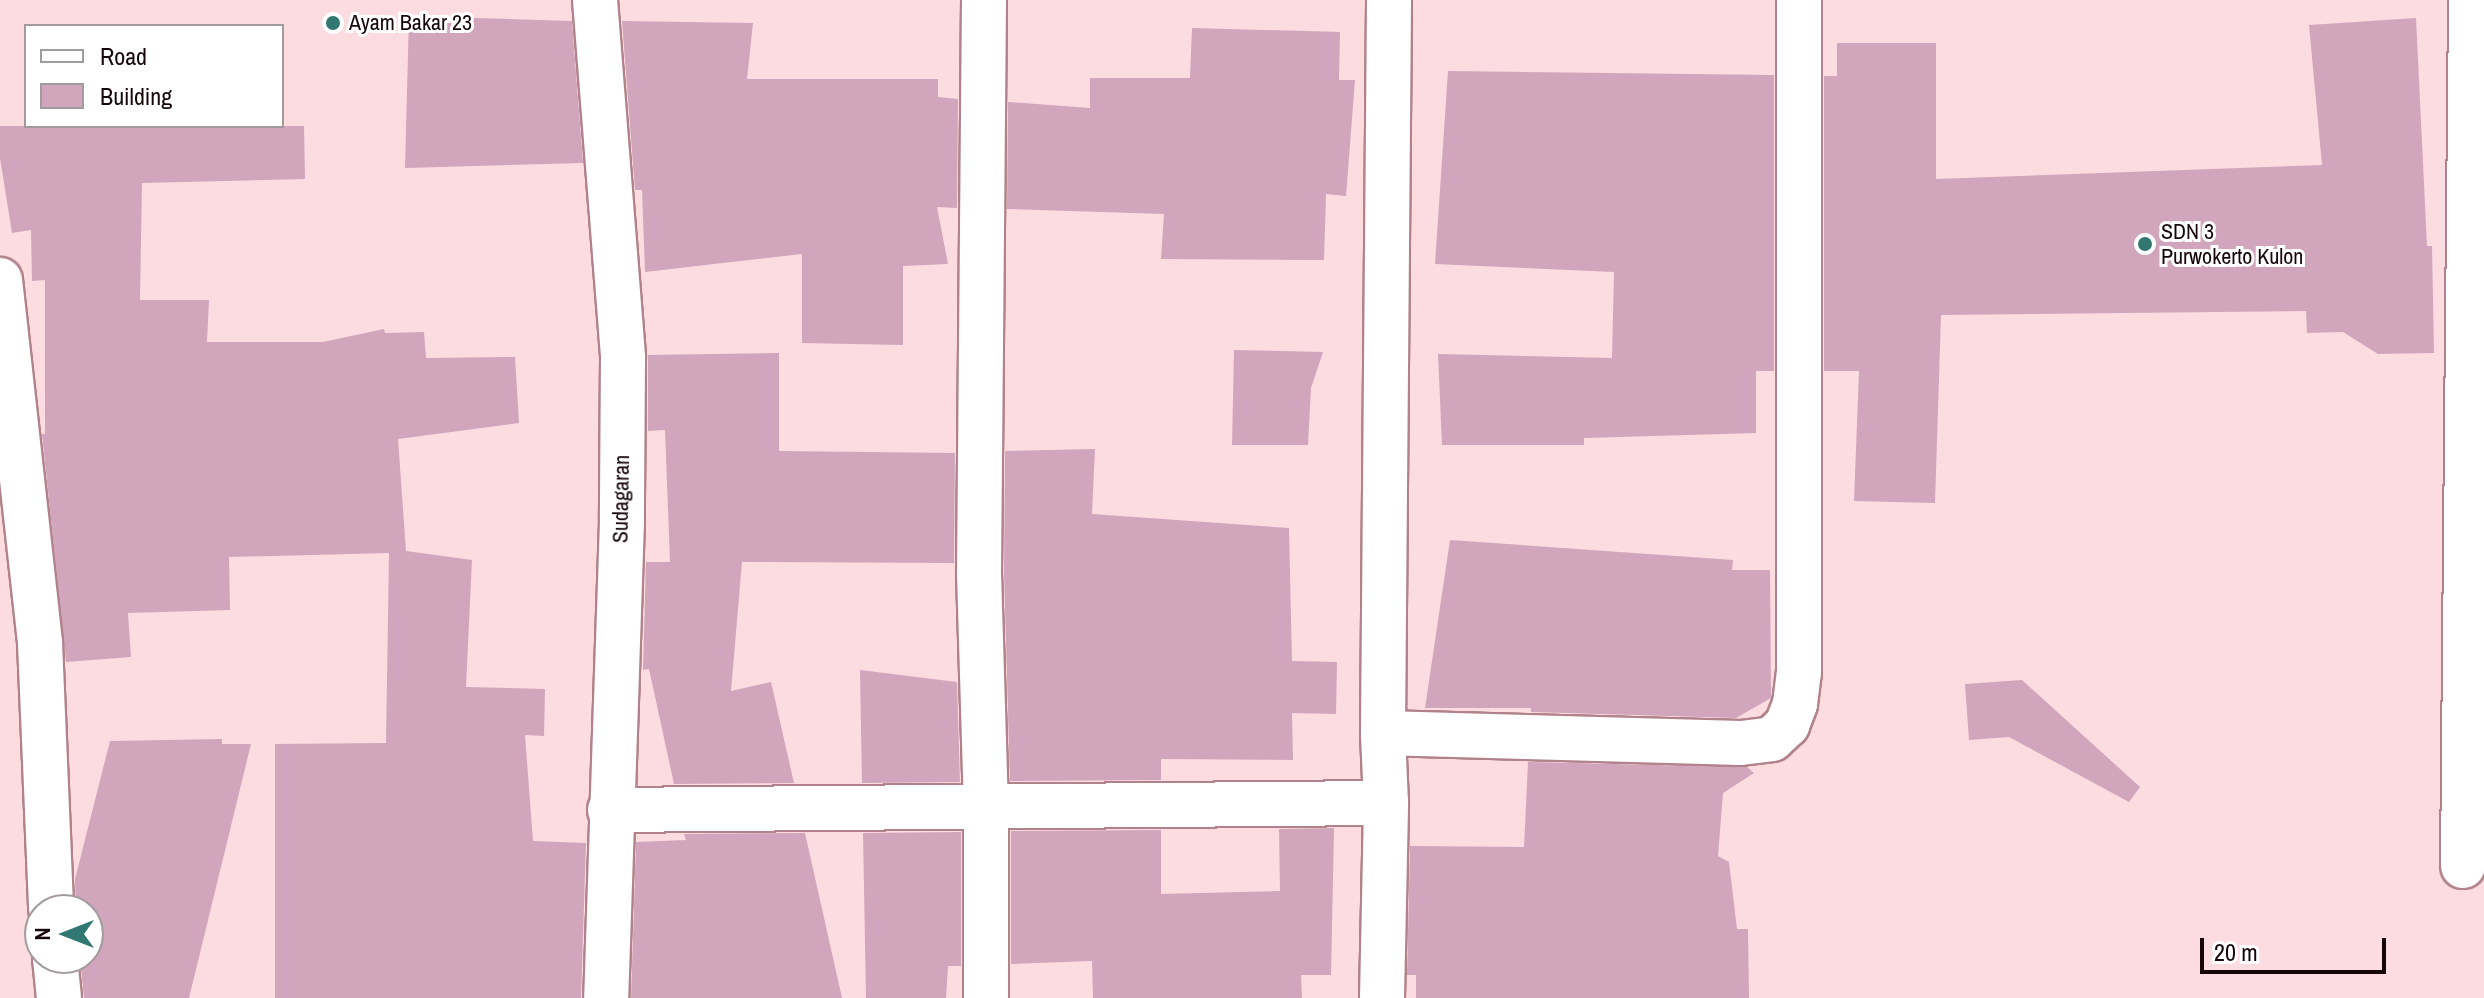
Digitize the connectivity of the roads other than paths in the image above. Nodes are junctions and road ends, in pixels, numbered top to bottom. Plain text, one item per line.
1 (595, 0) edge
2 (984, 0) edge
3 (1389, 0) edge
4 (1799, 0) edge
5 (2471, 0) edge
6 (0, 280) edge
7 (2477, 475) edge
8 (1383, 733) junction
9 (1386, 803) junction
10 (986, 809) junction
11 (610, 810) junction
12 (2463, 866) dead end
13 (50, 894) edge
14 (57, 974) edge
15 (59, 998) edge
16 (606, 998) edge
17 (986, 998) edge
18 (1382, 998) edge

1 - 11 street, Sudagaran
2 - 10 street
3 - 8 street
4 - 8 street
5 - 7 street
6 - 13 street
7 - 12 street
8 - 9 street
9 - 10 street
9 - 18 street
10 - 11 street
10 - 17 street
11 - 16 street, Sudagaran
14 - 15 street

